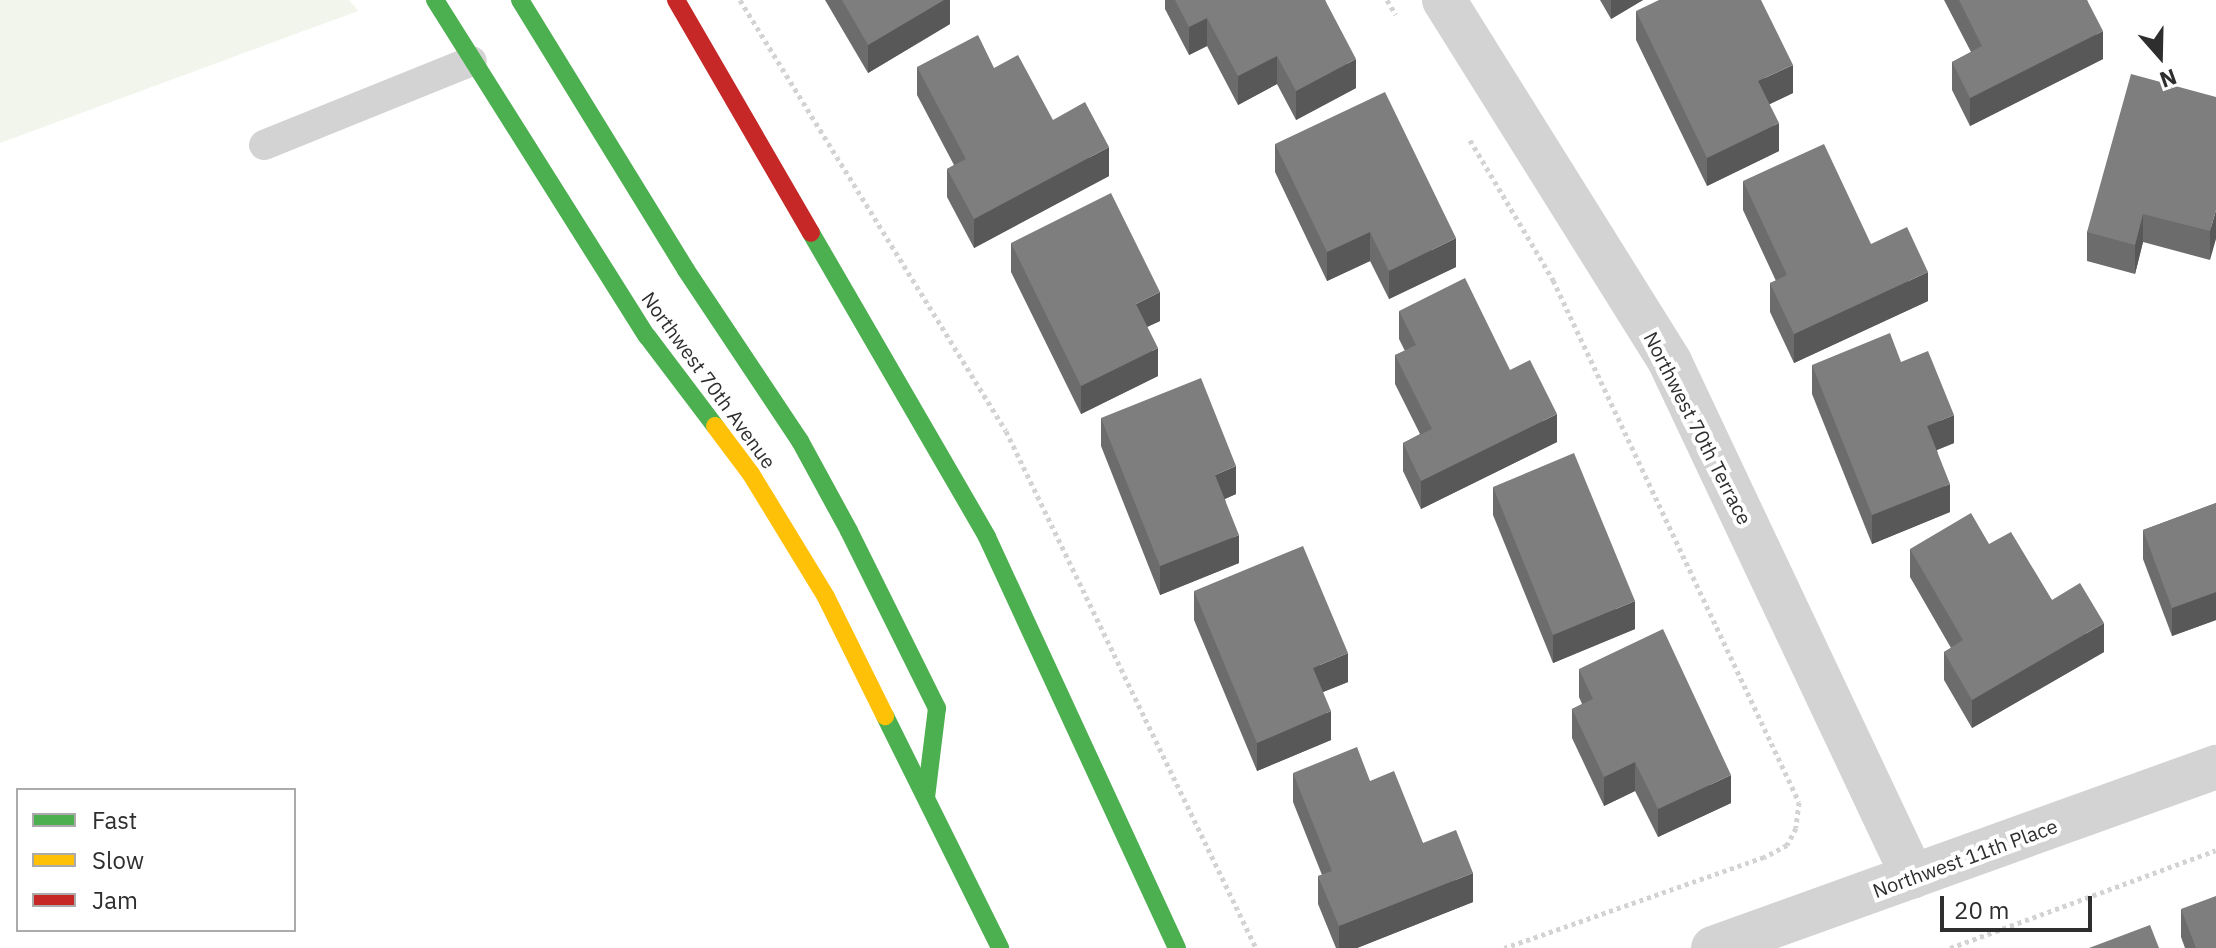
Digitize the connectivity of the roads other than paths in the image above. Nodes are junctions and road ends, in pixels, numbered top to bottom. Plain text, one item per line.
1 (435, 0) edge
2 (520, 0) edge
3 (676, 0) edge
4 (1444, 0) edge
5 (472, 61) junction
6 (264, 145) dead end
7 (2216, 767) edge
8 (926, 797) junction
9 (1913, 877) junction
10 (1000, 948) edge
11 (1177, 948) edge
12 (1713, 948) edge

1 - 5 street, Northwest 70th Avenue
2 - 8 street, Northwest 70th Avenue
3 - 11 street
4 - 9 street, Northwest 70th Terrace
5 - 6 lane
5 - 8 street, Northwest 70th Avenue
7 - 9 street, Northwest 11th Place
8 - 10 street, Northwest 70th Avenue
9 - 12 street, Northwest 11th Place

